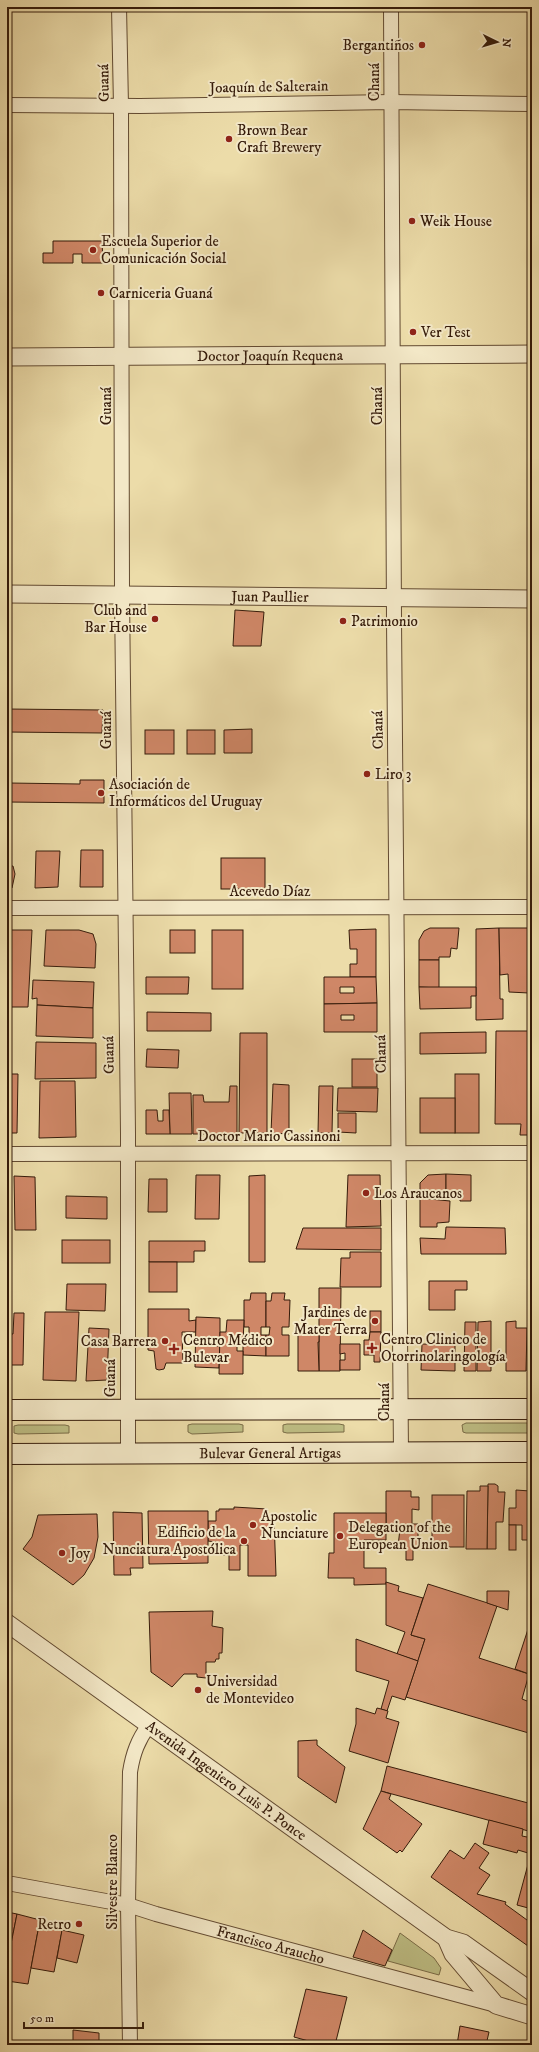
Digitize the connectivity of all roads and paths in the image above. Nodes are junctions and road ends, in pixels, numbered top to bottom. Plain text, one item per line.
1 (119, 7) edge
2 (391, 7) edge
3 (391, 102) junction
4 (532, 104) edge
5 (7, 105) edge
6 (121, 106) junction
7 (532, 354) edge
8 (393, 355) junction
9 (7, 357) edge
10 (123, 357) junction
11 (7, 594) edge
12 (122, 594) junction
13 (394, 596) junction
14 (532, 599) edge
15 (532, 907) edge
16 (7, 908) edge
17 (124, 908) junction
18 (397, 908) junction
19 (400, 1153) junction
20 (532, 1153) edge
21 (7, 1154) edge
22 (128, 1154) junction
23 (401, 1409) junction
24 (532, 1409) edge
25 (7, 1410) edge
26 (128, 1410) junction
27 (532, 1452) edge
28 (401, 1453) junction
29 (7, 1454) edge
30 (128, 1454) junction
31 (7, 1623) edge
32 (149, 1725) junction
33 (7, 1882) edge
34 (128, 1905) junction
35 (446, 1938) junction
36 (532, 1992) edge
37 (496, 2005) junction
38 (532, 2016) edge
39 (130, 2045) edge

1 - 6 street, Guaná
2 - 3 street, Chaná
3 - 4 street, Joaquín de Salterain
3 - 6 street, Joaquín de Salterain
3 - 8 street, Chaná
5 - 6 street, Joaquín de Salterain
6 - 10 street, Guaná
7 - 8 street, Doctor Joaquín Requena
8 - 10 street, Doctor Joaquín Requena
8 - 13 street, Chaná
9 - 10 street, Doctor Joaquín Requena
10 - 12 street, Guaná
11 - 12 street, Juan Paullier
12 - 13 street, Juan Paullier
12 - 17 street, Guaná
13 - 14 street, Juan Paullier
13 - 18 street, Chaná
15 - 18 street, Acevedo Díaz
16 - 17 street, Acevedo Díaz
17 - 18 street, Acevedo Díaz
17 - 22 street, Guaná
18 - 19 street, Chaná
19 - 20 street, Doctor Mario Cassinoni
19 - 22 street, Doctor Mario Cassinoni
19 - 23 street, Chaná
21 - 22 street, Doctor Mario Cassinoni
22 - 26 street, Guaná
23 - 24 main road
23 - 26 main road
23 - 28 street, Chaná
25 - 26 main road
26 - 30 street, Guaná
27 - 28 main road, Bulevar General Artigas
28 - 30 main road, Bulevar General Artigas
29 - 30 main road, Bulevar General Artigas
31 - 32 street, Avenida Ingeniero Luis P. Ponce
32 - 34 street, Silvestre Blanco
32 - 35 street, Avenida Ingeniero Luis P. Ponce
33 - 34 street, Francisco Araucho
34 - 37 street, Francisco Araucho
34 - 39 street, Silvestre Blanco
35 - 36 street, Avenida Ingeniero Luis P. Ponce
35 - 37 street, Avenida Ingeniero Luis P. Ponce
37 - 38 street, Francisco Araucho

